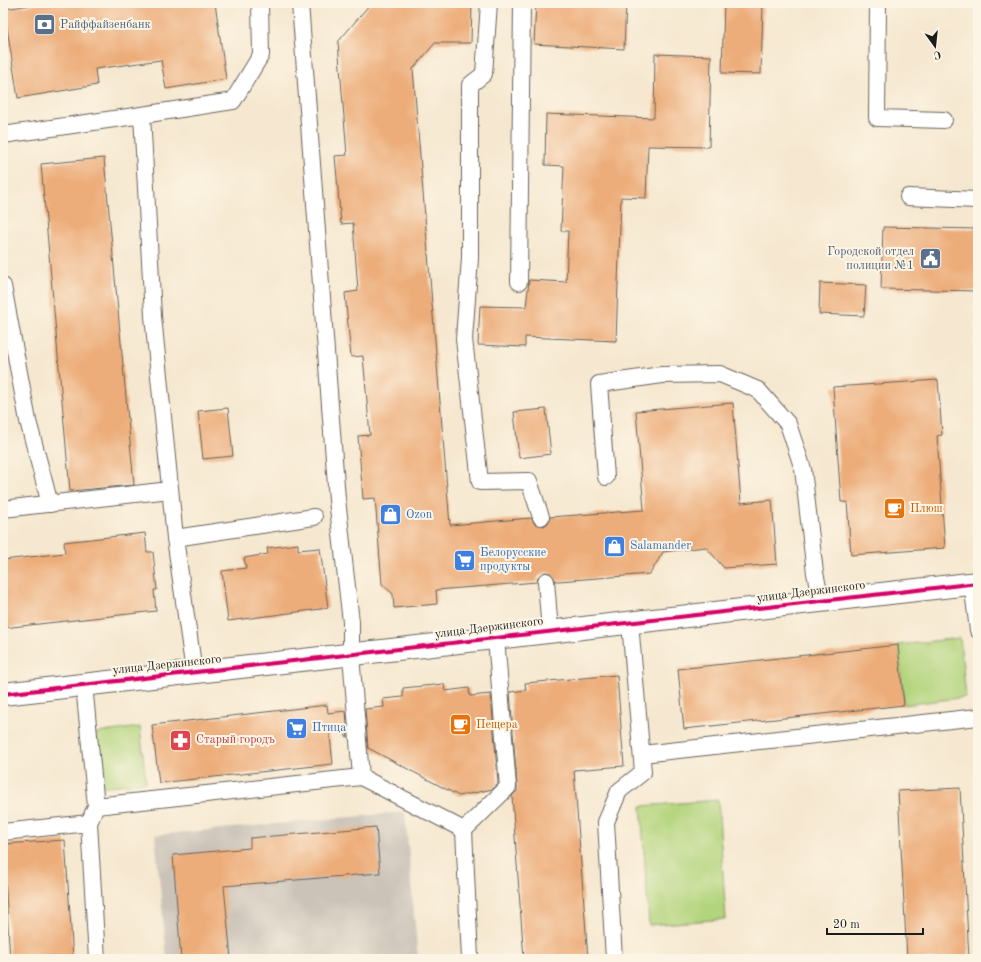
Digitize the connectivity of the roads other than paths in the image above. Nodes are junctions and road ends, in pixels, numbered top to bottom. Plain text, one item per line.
1 (260, 3) edge
2 (300, 3) edge
3 (489, 3) edge
4 (522, 3) edge
5 (878, 3) edge
6 (142, 115) junction
7 (944, 120) dead end
8 (3, 135) edge
9 (908, 197) dead end
10 (978, 198) edge
11 (519, 282) dead end
12 (3, 286) edge
13 (606, 477) dead end
14 (170, 490) junction
15 (50, 504) junction
16 (3, 509) edge
17 (314, 517) dead end
18 (542, 517) dead end
19 (175, 538) junction
20 (546, 581) dead end
21 (975, 583) edge
22 (820, 601) junction
23 (630, 623) junction
24 (978, 630) edge
25 (550, 631) junction
26 (496, 638) junction
27 (351, 655) junction
28 (194, 672) junction
29 (84, 685) junction
30 (3, 694) edge
31 (978, 717) edge
32 (642, 754) junction
33 (361, 777) junction
34 (96, 806) junction
35 (89, 824) junction
36 (464, 830) junction
37 (3, 832) edge
38 (97, 959) edge
39 (470, 959) edge
40 (614, 959) edge

1 - 6 lane
2 - 27 lane
3 - 18 lane
4 - 11 lane
5 - 7 lane
6 - 8 lane
6 - 14 lane
9 - 10 lane
12 - 15 lane
13 - 22 lane
14 - 15 lane
14 - 19 lane
15 - 16 lane
17 - 19 lane
19 - 28 lane
20 - 25 lane
21 - 22 street, улица Дзержинского
21 - 24 lane
22 - 23 street, улица Дзержинского
23 - 25 street, улица Дзержинского
23 - 32 lane
25 - 26 street, улица Дзержинского
26 - 27 street, улица Дзержинского
26 - 36 lane
27 - 28 street, улица Дзержинского
27 - 33 lane
28 - 29 street, улица Дзержинского
29 - 30 street, улица Дзержинского
29 - 34 lane
31 - 32 lane
32 - 40 lane
33 - 34 lane
33 - 36 lane
34 - 35 lane
35 - 37 lane
35 - 38 lane
36 - 39 lane

